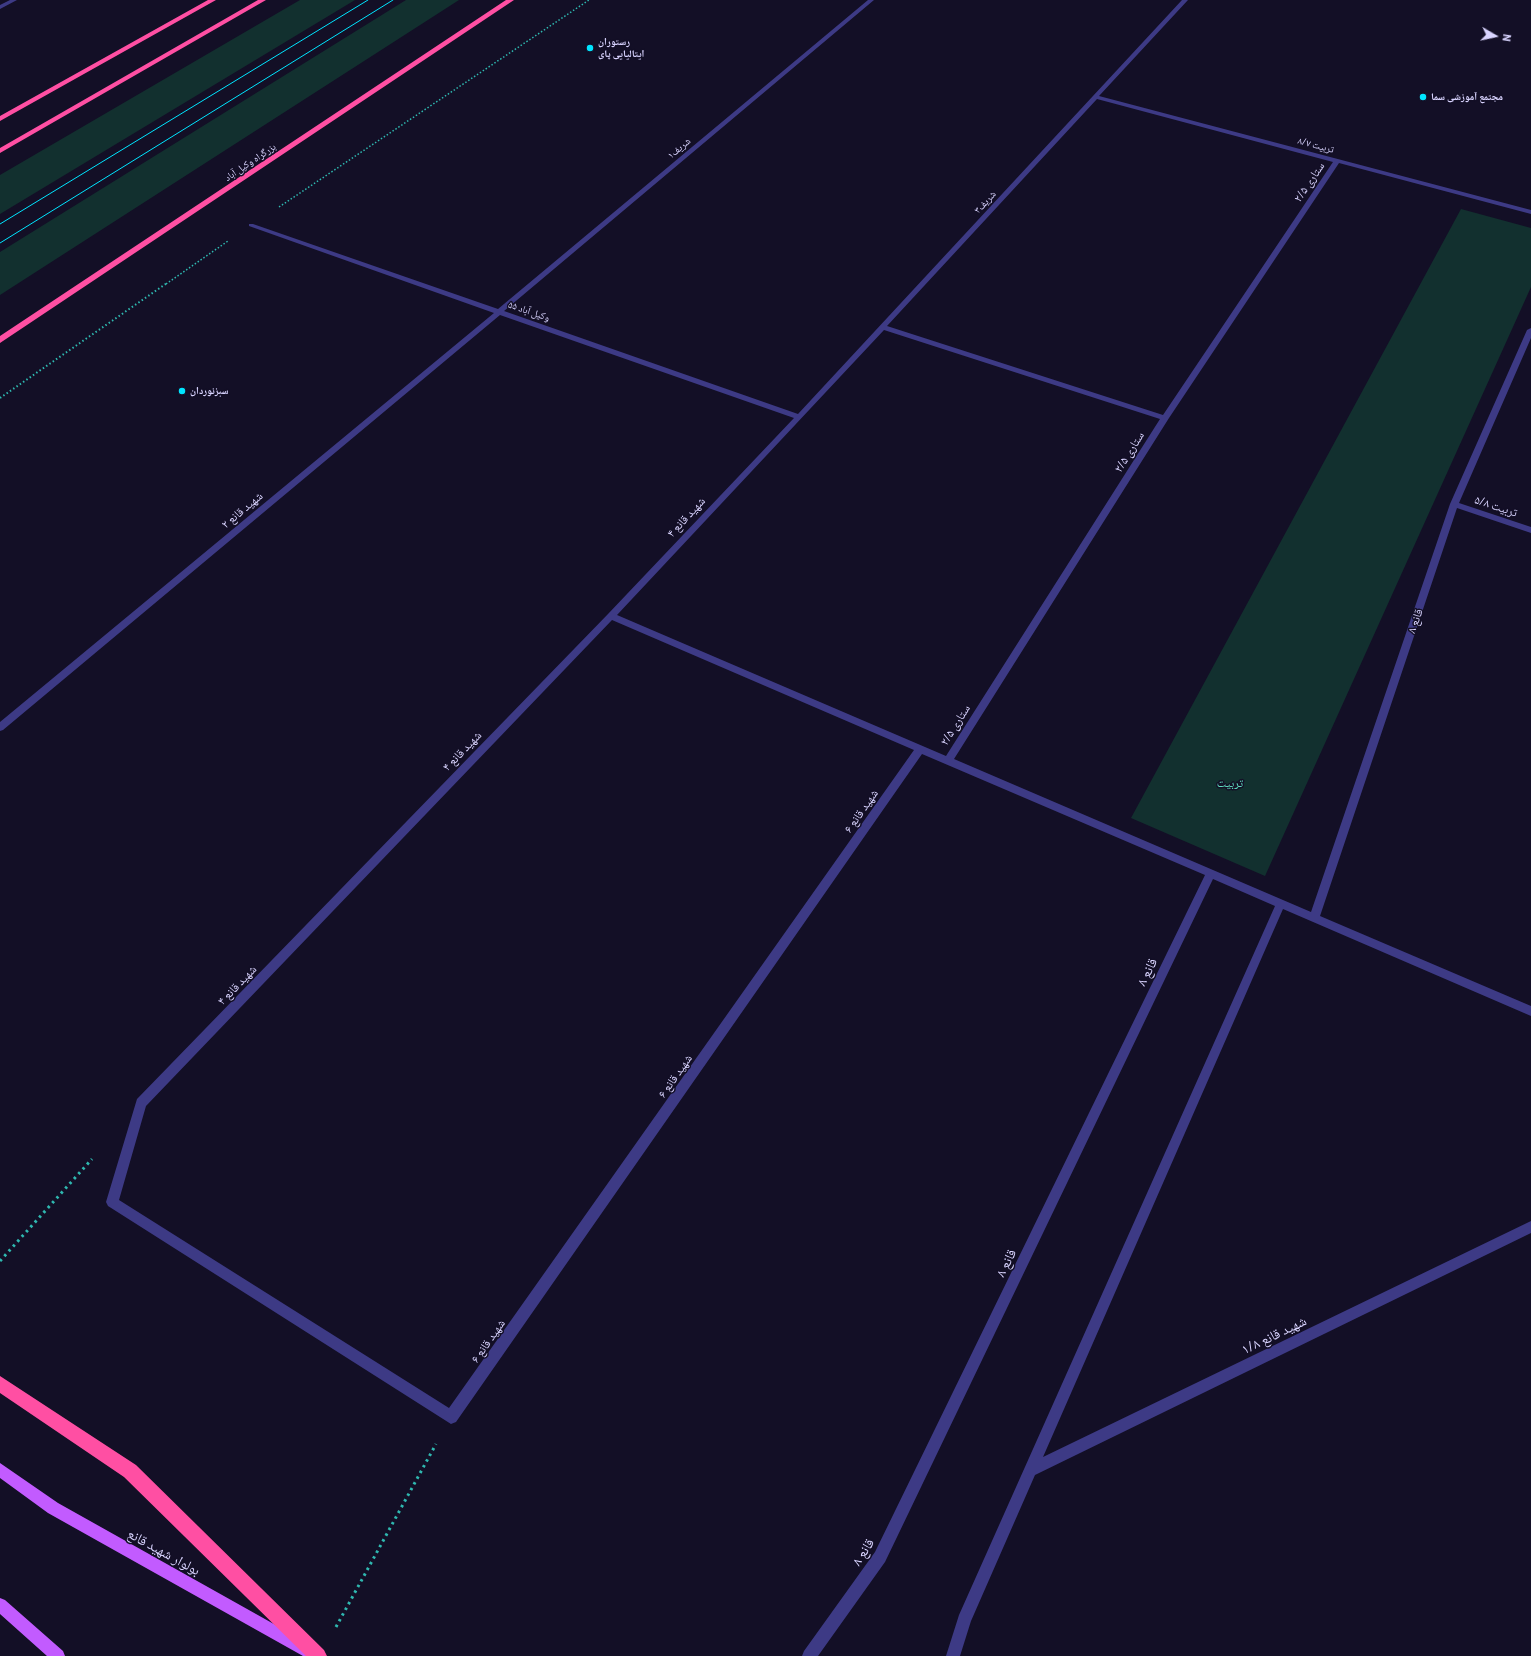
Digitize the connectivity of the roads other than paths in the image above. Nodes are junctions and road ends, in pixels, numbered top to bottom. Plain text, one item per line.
1 (14, 0) edge
2 (213, 0) edge
3 (263, 0) edge
4 (511, 0) edge
5 (871, 0) edge
6 (1185, 0) edge
7 (0, 7) edge
8 (1095, 97) junction
9 (0, 119) edge
10 (0, 151) edge
11 (1337, 161) junction
12 (1531, 212) edge
13 (251, 225) road end
14 (500, 311) junction
15 (882, 327) junction
16 (1531, 330) edge
17 (0, 340) edge
18 (799, 416) junction
19 (1165, 418) junction
20 (1454, 504) junction
21 (1531, 530) edge
22 (610, 616) junction
23 (0, 727) edge
24 (920, 750) junction
25 (948, 760) junction
26 (1212, 873) junction
27 (1281, 903) junction
28 (1314, 917) junction
29 (1531, 1011) edge
30 (1531, 1227) edge
31 (0, 1384) edge
32 (451, 1417) joint
33 (0, 1470) edge
34 (1031, 1470) junction
35 (0, 1605) edge
36 (58, 1656) edge
37 (317, 1656) edge
38 (808, 1656) edge
39 (953, 1656) edge

1 - 7 street
2 - 9 highway
3 - 10 highway
4 - 17 highway, بزرگراه وکیل آباد
5 - 14 street, شریف١
6 - 8 street, شریف٣
8 - 11 street, تربیت ۸/۷
8 - 15 street, شریف٣
11 - 12 street, تربیت ۸/۷
11 - 19 street, ستاری ۲/۵
13 - 14 street, ۵۵ وکیل آباد
14 - 18 street, ۵۵ وکیل آباد
14 - 23 street, شهید قانع ۲
15 - 18 street, شریف٣
15 - 19 street
16 - 20 street, قانع ۸
18 - 22 street, شهید قانع ۴
19 - 25 street, ستاری ۲/۵
20 - 21 street, تربیت ۵/۸
20 - 28 street, قانع ۸
22 - 24 street
22 - 32 street, شهید قانع ۴
24 - 25 street
24 - 32 street, شهید قانع ۶
25 - 26 street
26 - 27 street
26 - 38 street, قانع ۸
27 - 28 street
27 - 34 street
28 - 29 street
30 - 34 street, شهید قانع ۱/۸
31 - 37 highway
33 - 37 main road, بولوار شهید قانع
34 - 39 street
35 - 36 main road

